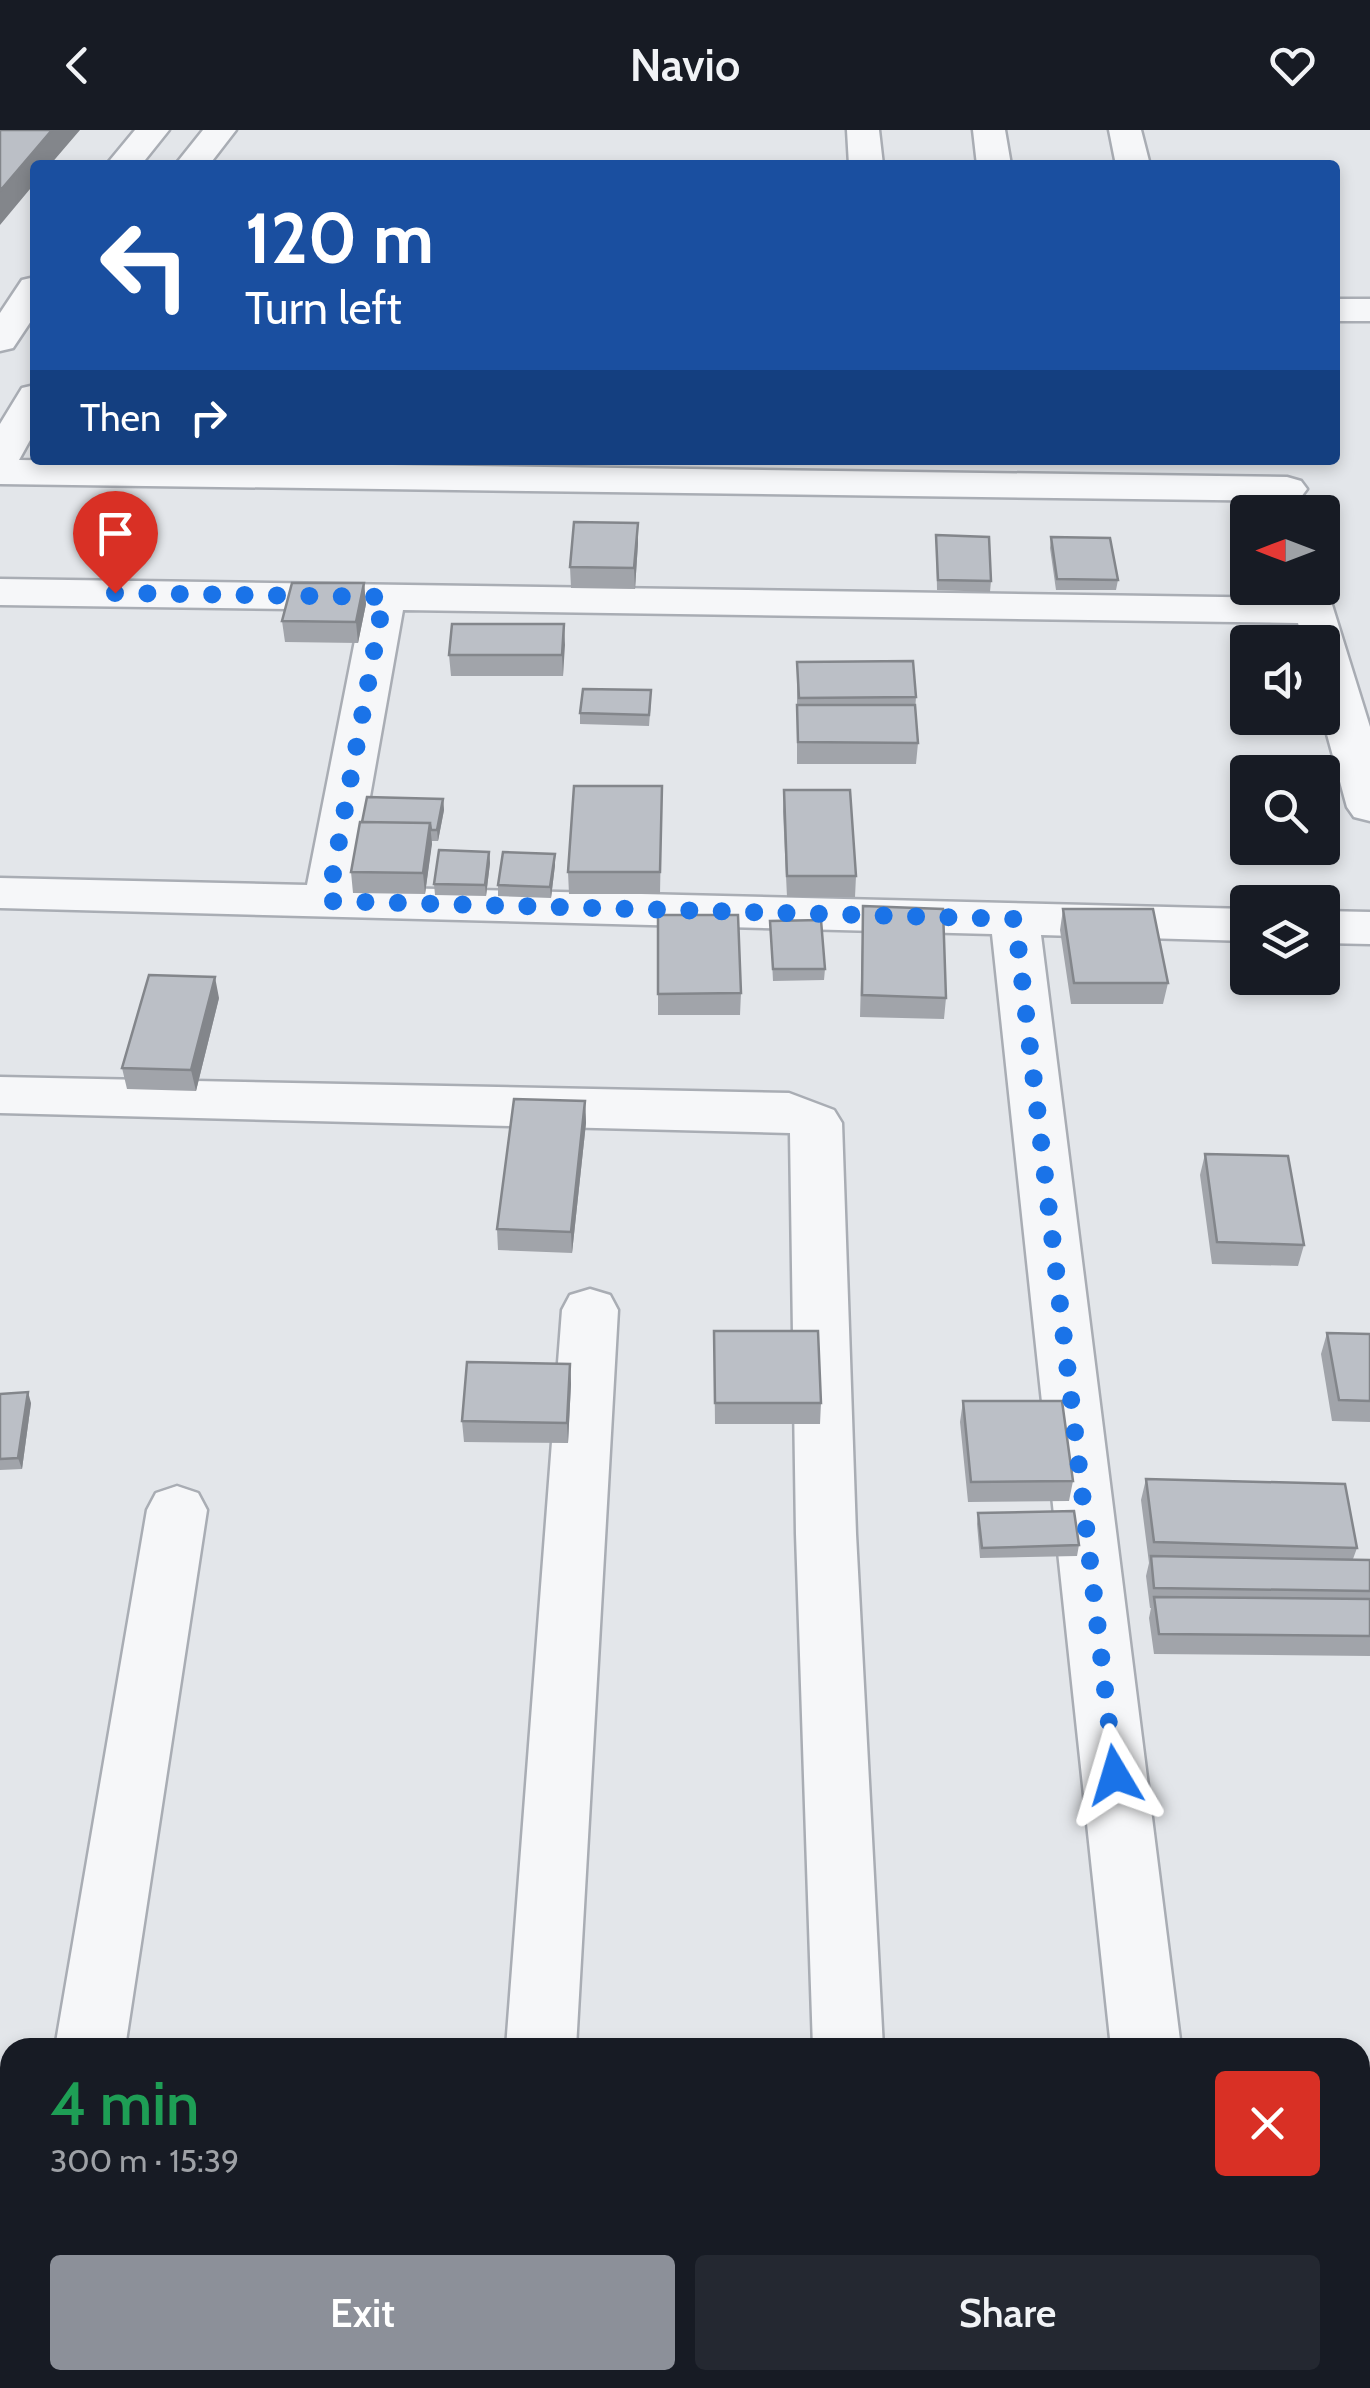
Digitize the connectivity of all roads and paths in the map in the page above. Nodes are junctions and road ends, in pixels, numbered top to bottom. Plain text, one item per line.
1 (152, 130) edge
2 (220, 130) edge
3 (863, 130) edge
4 (988, 130) edge
5 (1125, 130) edge
6 (127, 160) edge
7 (196, 160) edge
8 (866, 160) edge
9 (993, 160) edge
10 (1132, 160) edge
11 (29, 274) edge
12 (1340, 310) edge
13 (1370, 310) edge
14 (0, 340) edge
15 (30, 405) edge
16 (0, 460) edge
17 (0, 472) edge
18 (1287, 487) edge
19 (0, 592) edge
20 (384, 597) junction
21 (1230, 599) edge
22 (1313, 605) edge
23 (1370, 807) edge
24 (0, 893) edge
25 (328, 901) junction
26 (1015, 919) junction
27 (1230, 925) edge
28 (1340, 927) edge
29 (1370, 928) edge
30 (0, 1095) edge
31 (590, 1310) dead end
32 (177, 1510) dead end
33 (92, 2038) edge
34 (542, 2038) edge
35 (848, 2038) edge
36 (1145, 2038) edge

1 - 6 street
2 - 7 street
3 - 8 street
4 - 9 street
5 - 10 street
11 - 14 street
12 - 13 street
15 - 16 street
17 - 18 street
19 - 20 street
20 - 21 street
20 - 25 street
22 - 23 street
24 - 25 street
25 - 26 street
26 - 27 street
26 - 36 street
28 - 29 street
30 - 35 street
31 - 34 street
32 - 33 street

